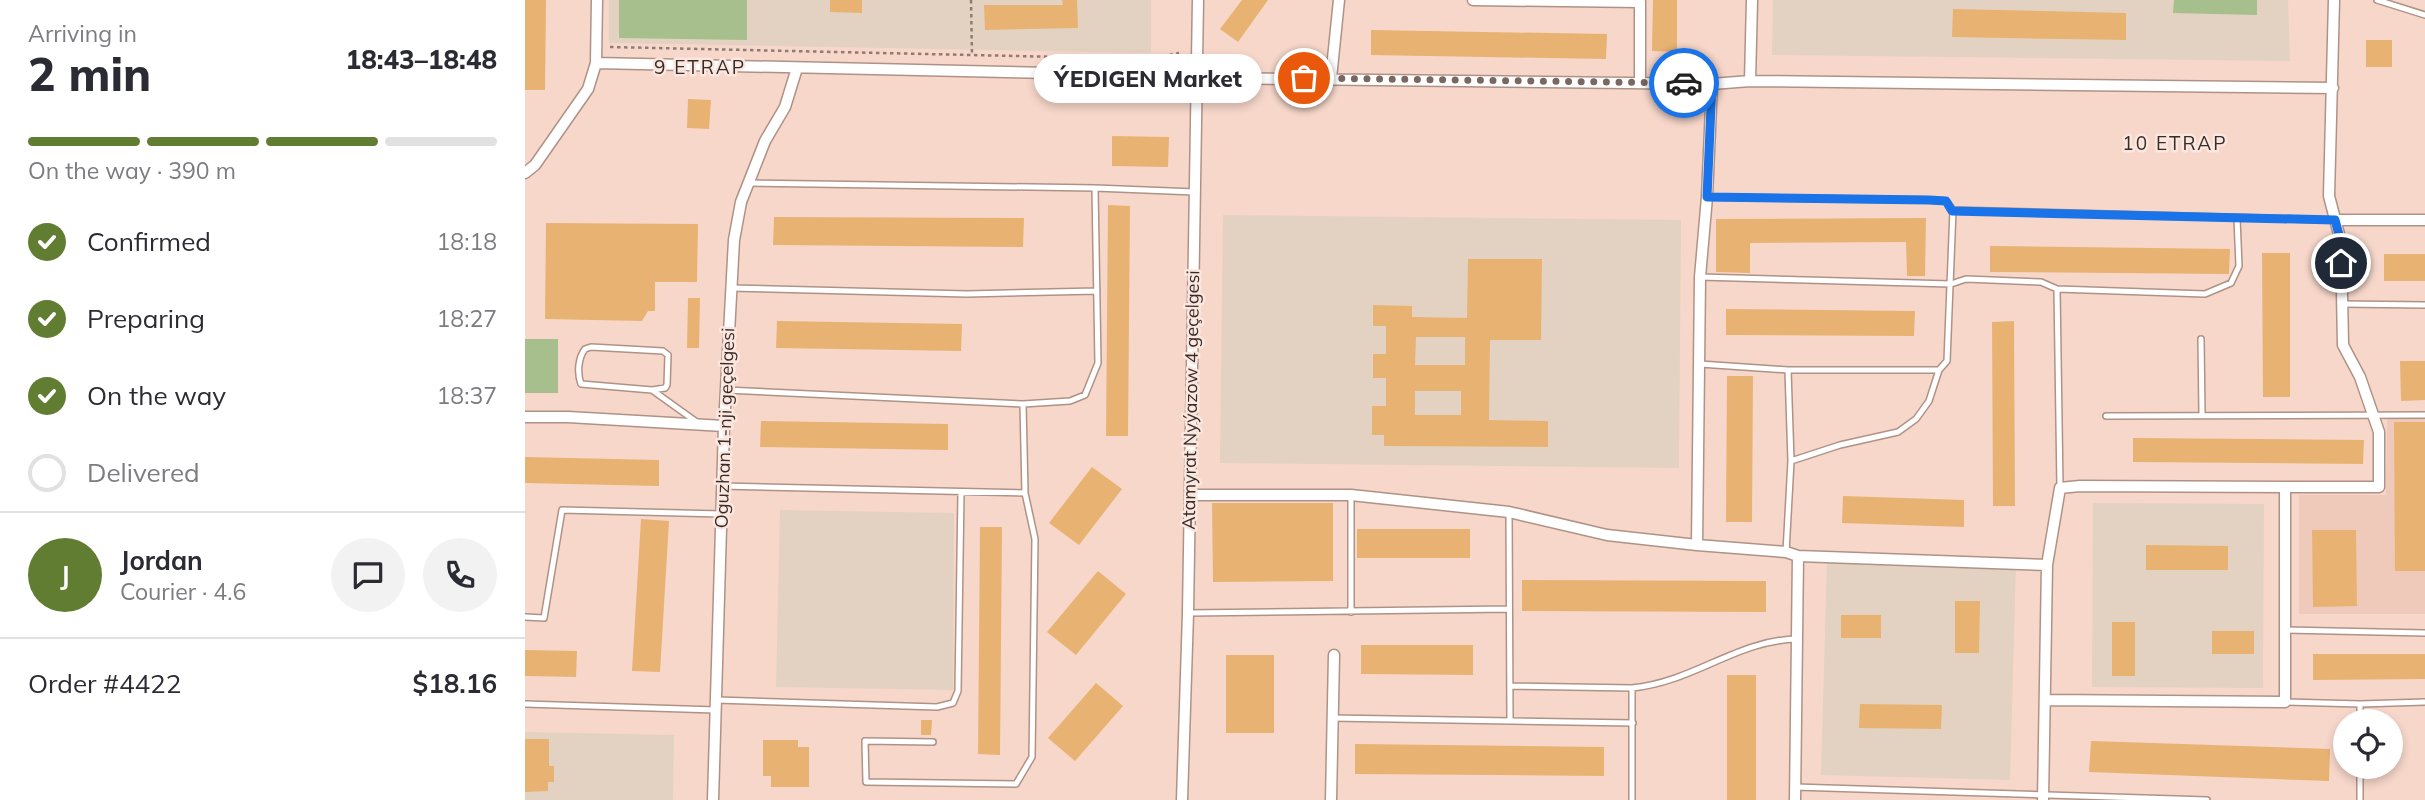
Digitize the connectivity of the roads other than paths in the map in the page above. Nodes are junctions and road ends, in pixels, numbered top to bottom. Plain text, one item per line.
1 (597, 0) edge
2 (1339, 0) edge
3 (1473, 0) edge
4 (1517, 0) edge
5 (1752, 0) edge
6 (2334, 0) edge
7 (2377, 0) edge
8 (1199, 1) edge
9 (1640, 1) edge
10 (2388, 2) edge
11 (2425, 15) edge
12 (596, 63) junction
13 (797, 68) junction
14 (1196, 78) junction
15 (1331, 78) junction
16 (1750, 81) junction
17 (1640, 83) junction
18 (1712, 84) junction
19 (2333, 88) junction
20 (525, 173) edge
21 (748, 183) junction
22 (1095, 188) junction
23 (1195, 192) junction
24 (1707, 197) junction
25 (1952, 211) junction
26 (2237, 218) junction
27 (2335, 220) junction
28 (2425, 220) edge
29 (1700, 276) junction
30 (1951, 284) junction
31 (731, 288) junction
32 (2056, 289) junction
33 (1097, 291) junction
34 (2342, 304) junction
35 (2425, 305) edge
36 (2201, 339) dead end
37 (1700, 364) junction
38 (1789, 370) junction
39 (1939, 370) junction
40 (652, 390) junction
41 (726, 390) junction
42 (1023, 404) junction
43 (2202, 415) junction
44 (2374, 415) junction
45 (2425, 415) edge
46 (2106, 416) dead end
47 (525, 417) edge
48 (701, 425) junction
49 (724, 426) junction
50 (1791, 461) junction
51 (722, 486) junction
52 (2285, 487) junction
53 (2060, 488) junction
54 (961, 492) junction
55 (1025, 493) junction
56 (1190, 495) junction
57 (1351, 495) junction
58 (1509, 512) junction
59 (722, 514) junction
60 (1697, 545) junction
61 (1786, 552) junction
62 (1798, 556) junction
63 (2047, 565) junction
64 (1509, 609) junction
65 (1351, 612) junction
66 (1188, 613) junction
67 (525, 617) edge
68 (2285, 631) junction
69 (2425, 633) edge
70 (1797, 639) junction
71 (1334, 656) dead end
72 (1510, 686) junction
73 (1632, 688) junction
74 (2046, 700) junction
75 (2285, 702) junction
76 (2425, 703) edge
77 (525, 704) edge
78 (2360, 704) junction
79 (716, 705) junction
80 (2360, 709) edge
81 (1332, 718) junction
82 (1510, 721) junction
83 (1633, 723) junction
84 (933, 742) dead end
85 (2360, 779) edge
86 (1795, 787) junction
87 (2043, 797) edge
88 (2156, 799) edge
89 (713, 800) edge
90 (1182, 800) edge
91 (1331, 800) edge
92 (1632, 800) edge
93 (1795, 800) edge
94 (2207, 800) edge
95 (2360, 800) edge

1 - 12 street
2 - 15 street
3 - 4 street
4 - 9 street
5 - 16 street
6 - 19 street
7 - 10 lane
8 - 14 street, Atamyrat Nyýazow 4 geçelgesi
9 - 17 street
10 - 11 lane
12 - 13 street
12 - 20 street
13 - 14 street
13 - 21 street, Oguzhan 1-nji geçelgesi
14 - 15 street
14 - 23 street, Atamyrat Nyýazow 4 geçelgesi
15 - 17 street
16 - 18 street
16 - 19 street
17 - 18 street
18 - 24 street
19 - 27 street
21 - 22 lane
21 - 31 street, Oguzhan 1-nji geçelgesi
22 - 23 lane
22 - 33 lane
23 - 56 street, Atamyrat Nyýazow 4 geçelgesi
24 - 25 lane
24 - 29 street
25 - 26 lane
25 - 30 lane
26 - 27 lane
26 - 32 lane
27 - 28 street
27 - 34 street
29 - 30 lane
29 - 37 street
30 - 32 lane
30 - 39 lane
31 - 33 lane
31 - 41 street, Oguzhan 1-nji geçelgesi
32 - 53 lane
33 - 42 lane
34 - 35 lane
34 - 44 street
36 - 43 lane
37 - 38 lane
37 - 60 street
38 - 39 lane
38 - 50 lane
39 - 50 lane
40 - 40 lane
40 - 48 lane
41 - 42 lane
41 - 49 street, Oguzhan 1-nji geçelgesi
42 - 55 lane
43 - 44 lane
43 - 46 lane
44 - 45 lane
44 - 52 street
47 - 48 street
48 - 49 street
49 - 51 street, Oguzhan 1-nji geçelgesi
50 - 61 lane
51 - 54 lane
51 - 59 street, Oguzhan 1-nji geçelgesi
52 - 53 street
52 - 68 street
53 - 63 street
54 - 55 lane
54 - 79 lane
55 - 84 lane
56 - 57 street
56 - 66 street, Atamyrat Nyýazow 4 geçelgesi
57 - 58 street
57 - 65 lane
58 - 60 street
58 - 64 lane
59 - 67 lane
59 - 79 street, Oguzhan 1-nji geçelgesi
60 - 61 street
61 - 62 street
62 - 63 street
62 - 70 street
63 - 74 street
64 - 65 lane
64 - 72 lane
65 - 66 lane
66 - 90 street, Atamyrat Nyýazow 4 geçelgesi
68 - 69 lane
68 - 75 street
70 - 73 lane
70 - 86 street
71 - 81 street
72 - 73 lane
72 - 82 lane
73 - 83 lane
74 - 75 street
74 - 87 street
75 - 78 lane
76 - 78 lane
77 - 79 lane
78 - 80 lane
79 - 89 street, Oguzhan 1-nji geçelgesi
81 - 82 lane
81 - 91 street
82 - 83 lane
83 - 92 lane
85 - 95 lane
86 - 87 lane
86 - 93 street
87 - 88 lane
88 - 94 lane

